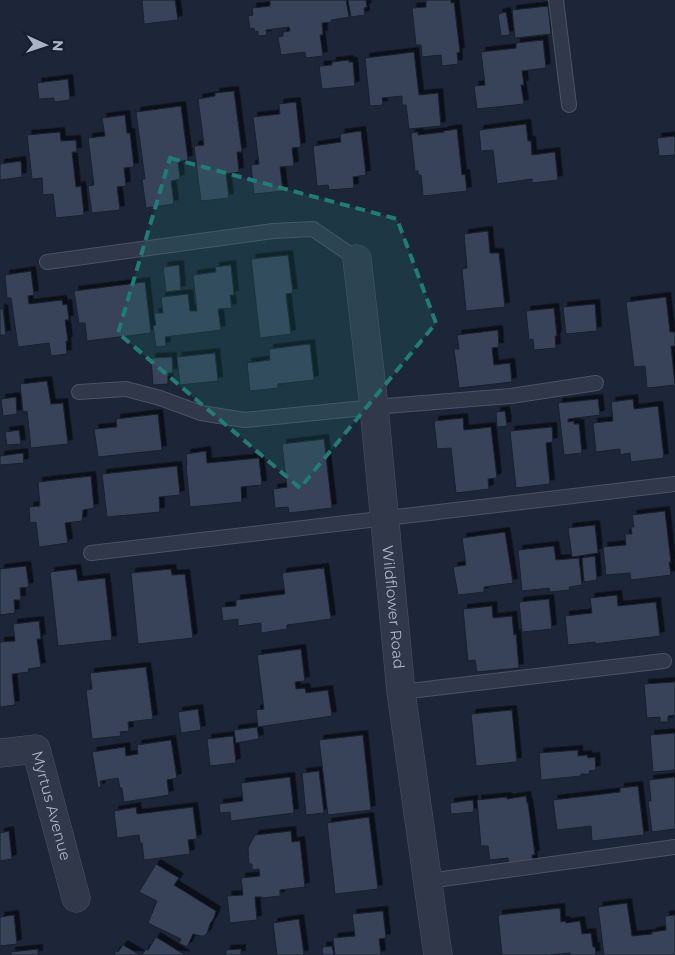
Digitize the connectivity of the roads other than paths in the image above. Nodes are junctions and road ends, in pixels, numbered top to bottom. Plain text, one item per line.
1 (556, 0) edge
2 (569, 106) dead end
3 (357, 259) joint
4 (47, 262) dead end
5 (596, 383) dead end
6 (79, 392) dead end
7 (374, 407) junction
8 (675, 484) edge
9 (385, 519) junction
10 (91, 554) dead end
11 (664, 660) dead end
12 (401, 692) junction
13 (0, 753) edge
14 (675, 847) edge
15 (428, 881) junction
16 (76, 898) dead end
17 (438, 955) edge

1 - 2 lane
3 - 4 lane
3 - 7 street, Wildflower Road
5 - 7 lane
6 - 7 lane
7 - 9 street, Wildflower Road
8 - 9 lane
9 - 10 lane
9 - 12 street, Wildflower Road
11 - 12 lane
12 - 15 street, Wildflower Road
13 - 16 street, Myrtus Avenue
14 - 15 lane
15 - 17 street, Wildflower Road

